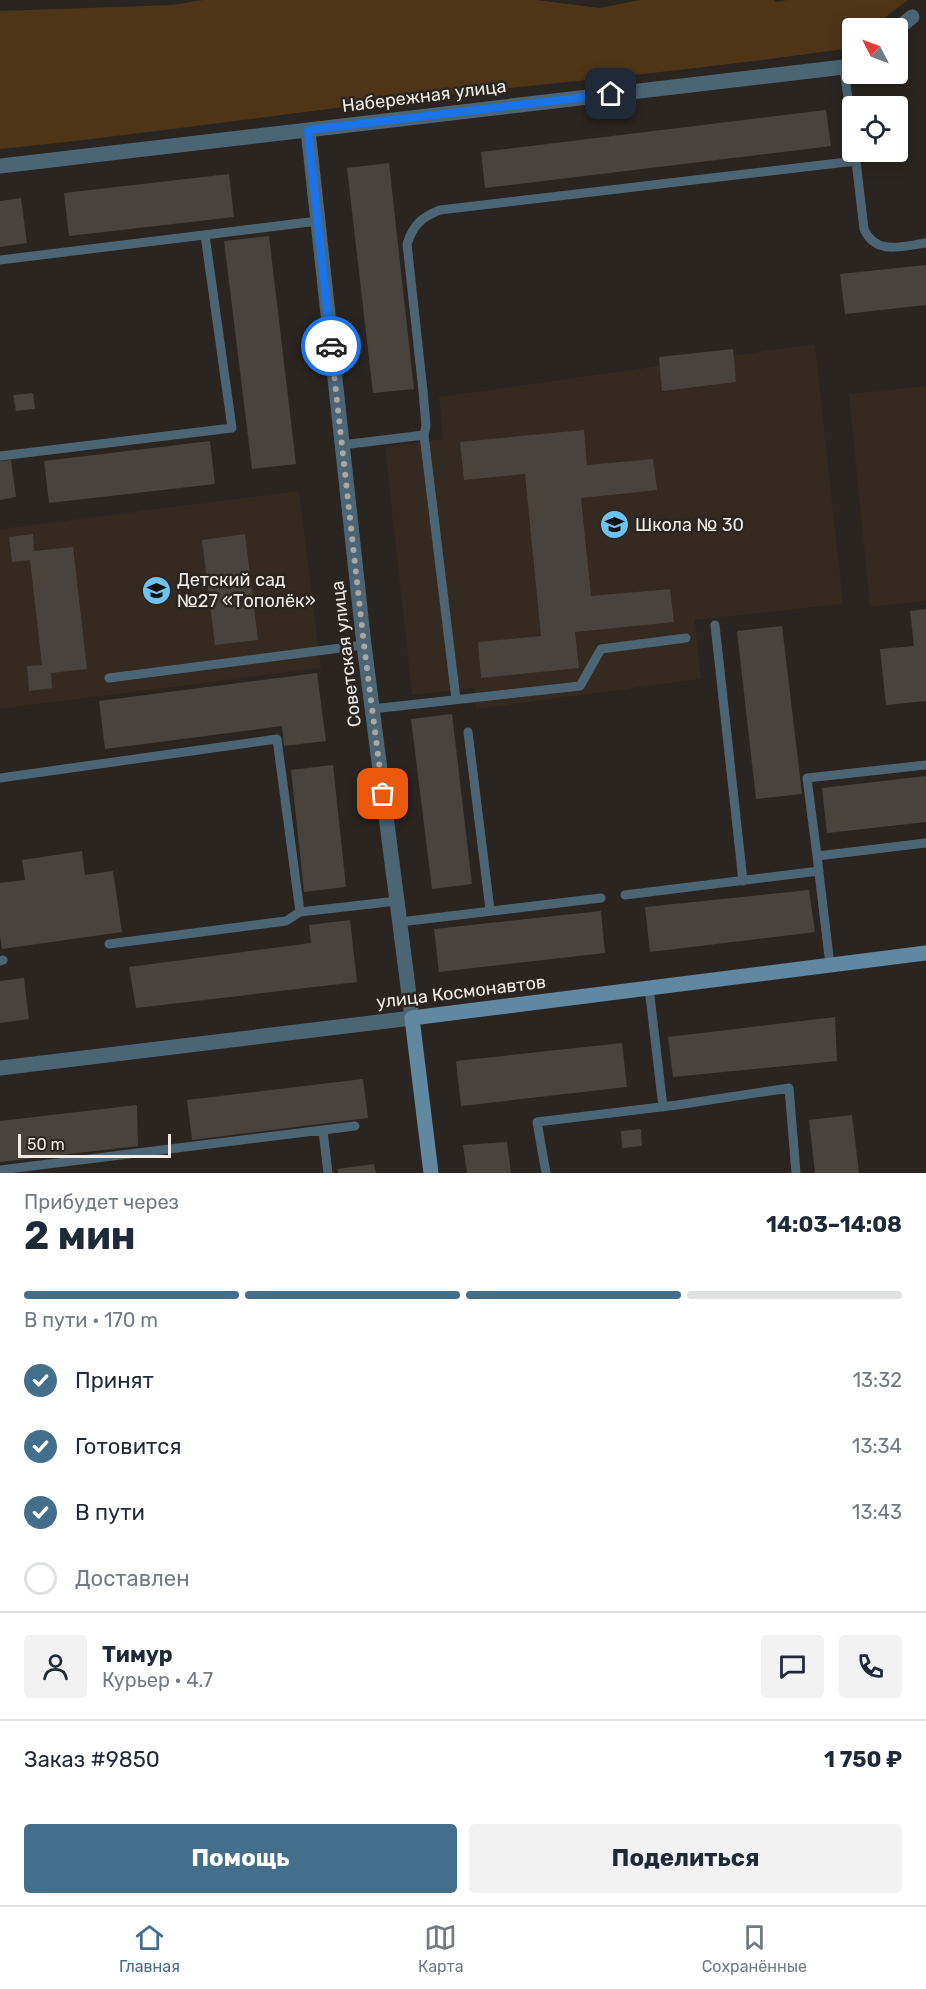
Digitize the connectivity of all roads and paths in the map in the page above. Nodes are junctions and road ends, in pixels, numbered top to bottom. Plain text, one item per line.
1 (912, 17) dead end
2 (908, 20) edge
3 (842, 65) edge
4 (308, 130) junction
5 (842, 158) edge
6 (857, 162) edge
7 (0, 166) edge
8 (318, 221) junction
9 (205, 235) junction
10 (926, 243) edge
11 (0, 260) edge
12 (424, 435) junction
13 (342, 445) junction
14 (0, 456) edge
15 (715, 625) dead end
16 (686, 638) dead end
17 (364, 645) junction
18 (109, 678) dead end
19 (456, 699) junction
20 (372, 709) junction
21 (468, 732) dead end
22 (926, 765) edge
23 (0, 777) edge
24 (926, 843) edge
25 (817, 856) junction
26 (819, 871) junction
27 (743, 881) junction
28 (625, 895) dead end
29 (601, 898) dead end
30 (397, 901) junction
31 (490, 910) junction
32 (300, 912) junction
33 (400, 922) junction
34 (109, 944) dead end
35 (926, 953) edge
36 (830, 965) junction
37 (649, 988) junction
38 (412, 1018) junction
39 (0, 1068) edge
40 (663, 1107) junction
41 (355, 1126) dead end
42 (323, 1131) junction
43 (0, 1170) edge
44 (328, 1173) edge
45 (431, 1173) edge
46 (546, 1173) edge
47 (796, 1173) edge

1 - 2 street
3 - 4 street, Набережная улица
4 - 7 street, Набережная улица
4 - 8 street, Советская улица
5 - 12 lane
6 - 10 lane
8 - 9 lane
8 - 13 street, Советская улица
9 - 11 lane
9 - 14 lane
12 - 13 lane
12 - 19 lane
13 - 17 street, Советская улица
15 - 27 lane
16 - 19 lane
17 - 18 lane
17 - 20 street, Советская улица
19 - 20 lane
20 - 30 street, Советская улица
21 - 31 lane
22 - 25 lane
23 - 32 lane
24 - 25 lane
25 - 26 lane
26 - 27 lane
26 - 36 lane
27 - 28 lane
29 - 31 lane
30 - 32 lane
30 - 33 street, Советская улица
31 - 33 lane
32 - 34 lane
33 - 38 street, Советская улица
35 - 36 street, улица Космонавтов
36 - 37 street, улица Космонавтов
37 - 38 street, улица Космонавтов
37 - 40 lane
38 - 39 street, улица Космонавтов
38 - 45 street, Советская улица
40 - 46 lane
40 - 47 lane
41 - 42 lane
42 - 43 lane
42 - 44 lane

